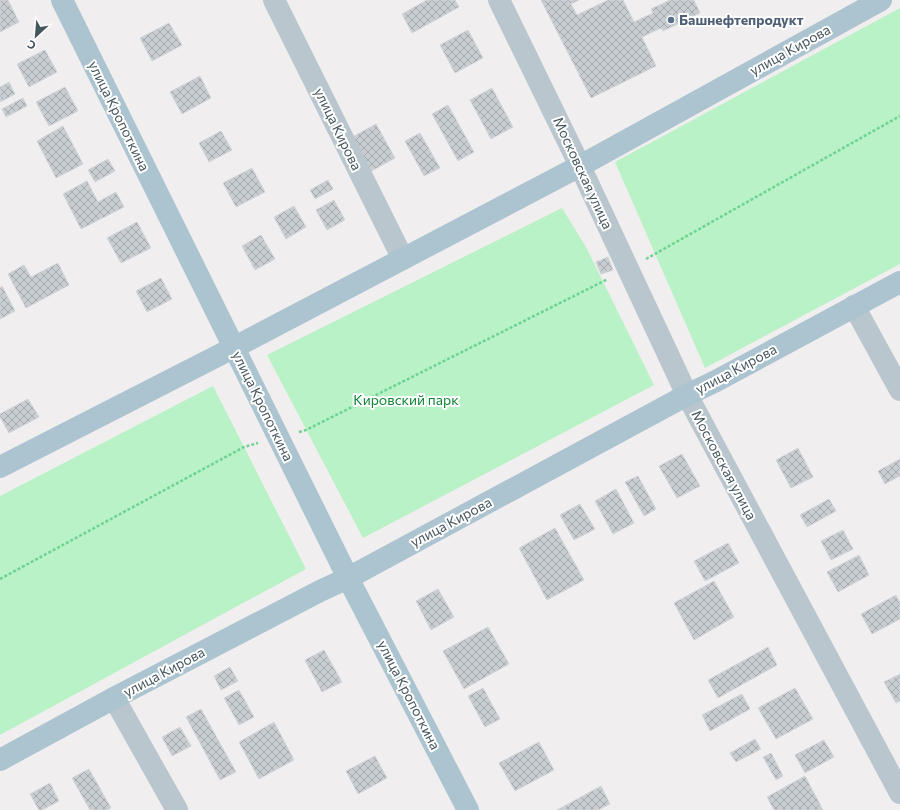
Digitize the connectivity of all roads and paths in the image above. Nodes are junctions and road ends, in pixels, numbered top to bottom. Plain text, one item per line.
1 (62, 0) edge
2 (274, 0) edge
3 (499, 0) edge
4 (882, 0) edge
5 (900, 116) edge
6 (580, 166) junction
7 (403, 259) junction
8 (628, 269) junction
9 (900, 282) edge
10 (854, 306) junction
11 (234, 347) junction
12 (900, 390) edge
13 (687, 395) junction
14 (306, 430) dead end
15 (244, 447) dead end
16 (0, 467) edge
17 (348, 578) junction
18 (0, 579) edge
19 (114, 698) junction
20 (0, 760) edge
21 (900, 793) edge
22 (177, 810) edge
23 (468, 810) edge

1 - 11 main road, улица Кропоткина
2 - 7 street, улица Кирова
3 - 6 street, Московская улица
4 - 6 main road, улица Кирова
5 - 8 path
6 - 7 main road, улица Кирова
6 - 8 street, Московская улица
7 - 11 main road, улица Кирова
8 - 13 street, Московская улица
8 - 14 path
9 - 10 main road, улица Кирова
10 - 12 street
10 - 13 main road, улица Кирова
11 - 16 main road, улица Кирова
11 - 17 main road, улица Кропоткина
13 - 17 main road, улица Кирова
13 - 21 street, Московская улица
15 - 18 path
17 - 19 main road, улица Кирова
17 - 23 main road, улица Кропоткина
19 - 20 main road, улица Кирова
19 - 22 street

